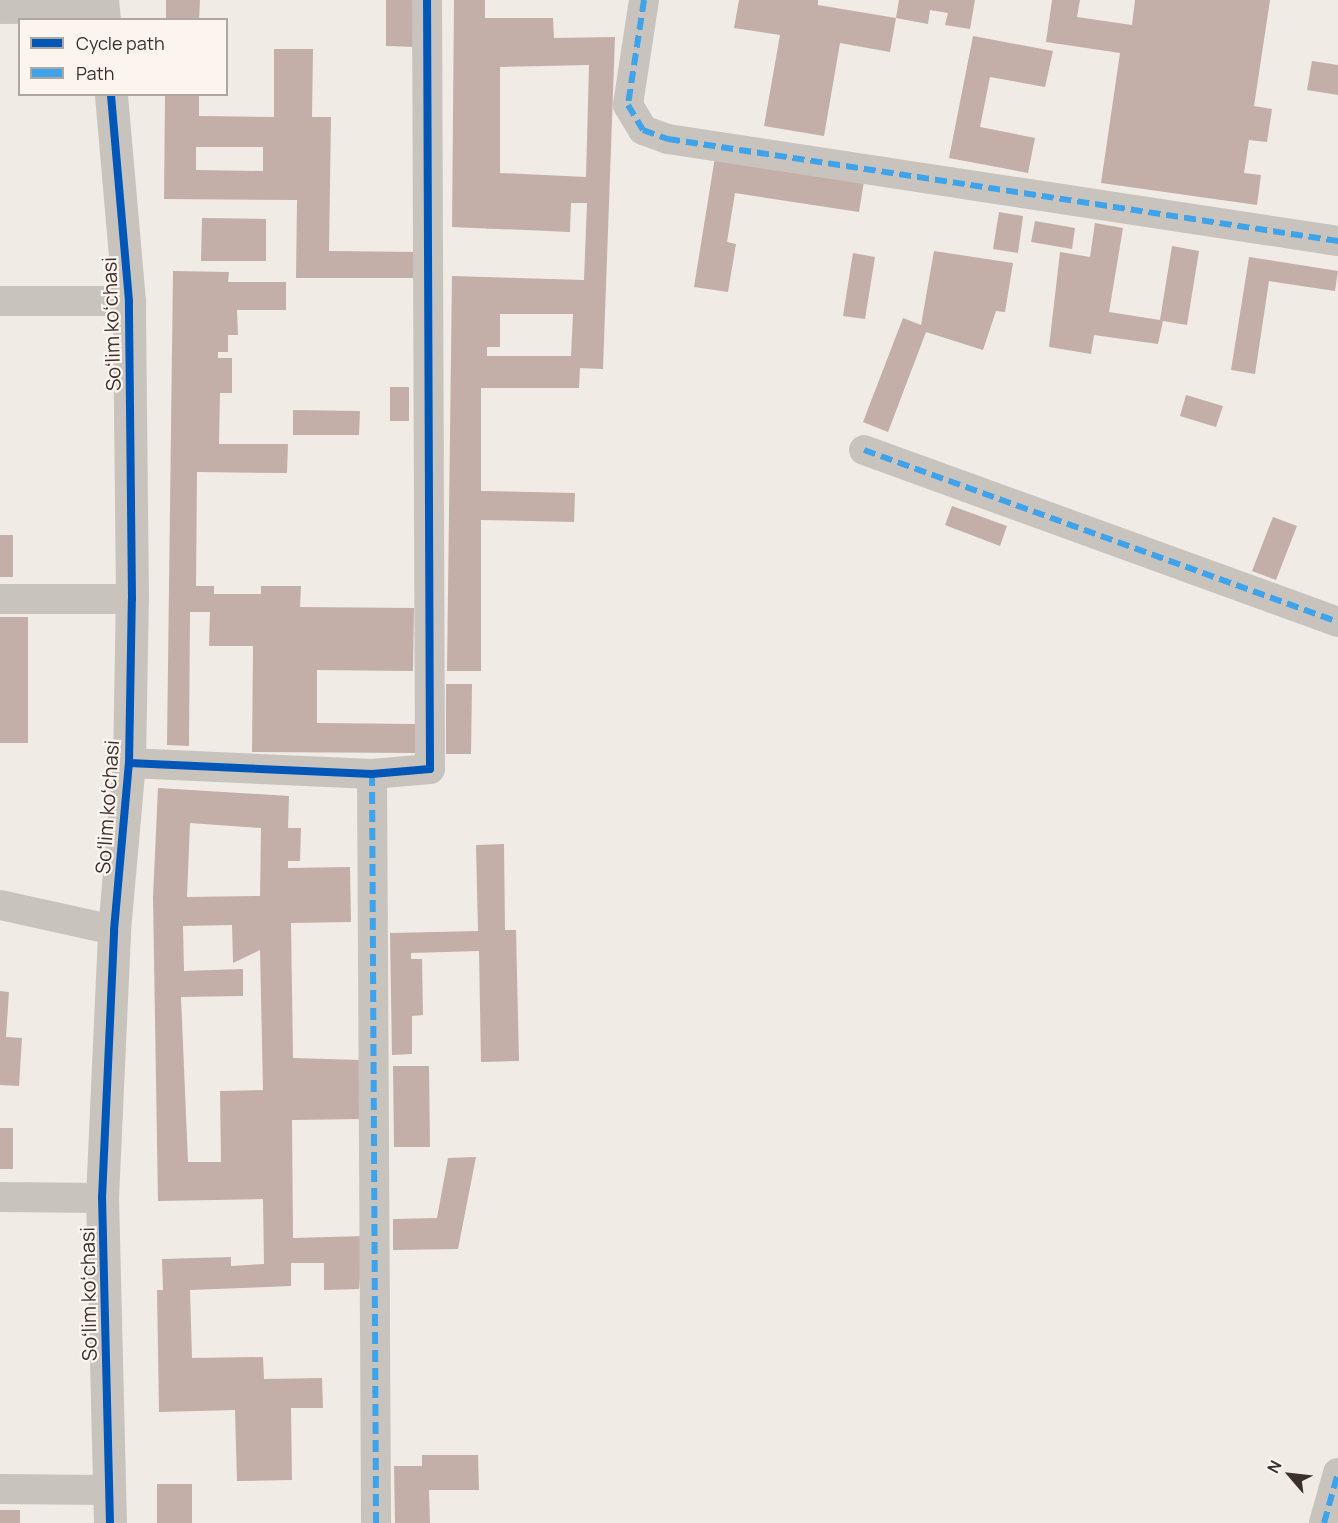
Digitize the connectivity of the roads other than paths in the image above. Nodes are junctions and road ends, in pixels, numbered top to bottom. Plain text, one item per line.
1 (427, 0) edge
2 (644, 0) edge
3 (0, 9) edge
4 (103, 9) edge
5 (111, 96) edge
6 (1338, 241) edge
7 (129, 301) junction
8 (0, 302) edge
9 (864, 450) dead end
10 (0, 599) edge
11 (132, 599) junction
12 (1338, 622) edge
13 (129, 764) junction
14 (372, 774) junction
15 (0, 905) edge
16 (114, 930) junction
17 (0, 1197) edge
18 (102, 1198) junction
19 (1338, 1473) edge
20 (0, 1489) edge
21 (108, 1490) junction
22 (110, 1523) edge
23 (376, 1523) edge
24 (1324, 1523) edge

1 - 14 street
2 - 6 street
3 - 4 street
5 - 7 street, Soʻlim koʻchasi
7 - 8 street
7 - 11 street, Soʻlim koʻchasi
9 - 12 street
10 - 11 street
11 - 13 street, Soʻlim koʻchasi
13 - 14 street
13 - 16 street, Soʻlim koʻchasi
14 - 23 street
15 - 16 street
16 - 18 street, Soʻlim koʻchasi
17 - 18 street
18 - 21 street, Soʻlim koʻchasi
19 - 24 street
20 - 21 street
21 - 22 street, Soʻlim koʻchasi

